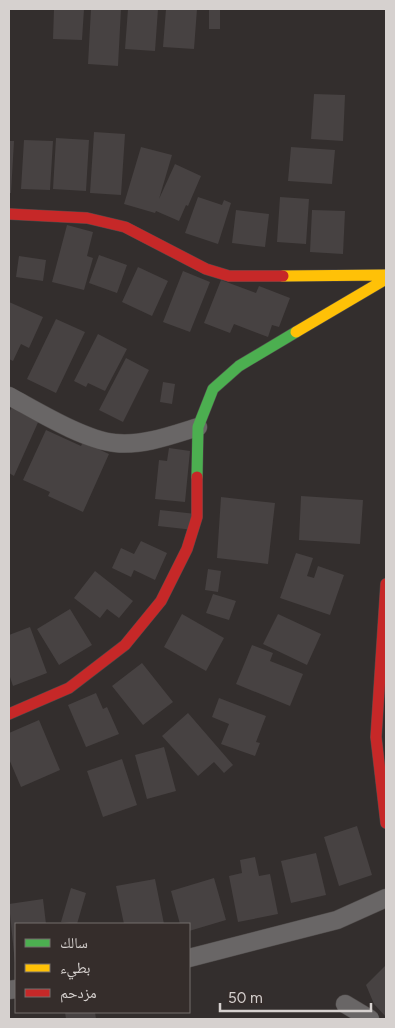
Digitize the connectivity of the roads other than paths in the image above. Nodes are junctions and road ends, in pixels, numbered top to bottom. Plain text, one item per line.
1 (9, 214) edge
2 (386, 274) edge
3 (386, 279) edge
4 (9, 396) edge
5 (198, 428) junction
6 (386, 584) edge
7 (9, 714) edge
8 (386, 823) edge
9 (386, 898) edge
10 (190, 958) edge
11 (345, 1004) dead end
12 (370, 1019) edge

1 - 2 street
3 - 5 street
4 - 5 street
5 - 7 street
6 - 8 street
9 - 10 street
11 - 12 street

